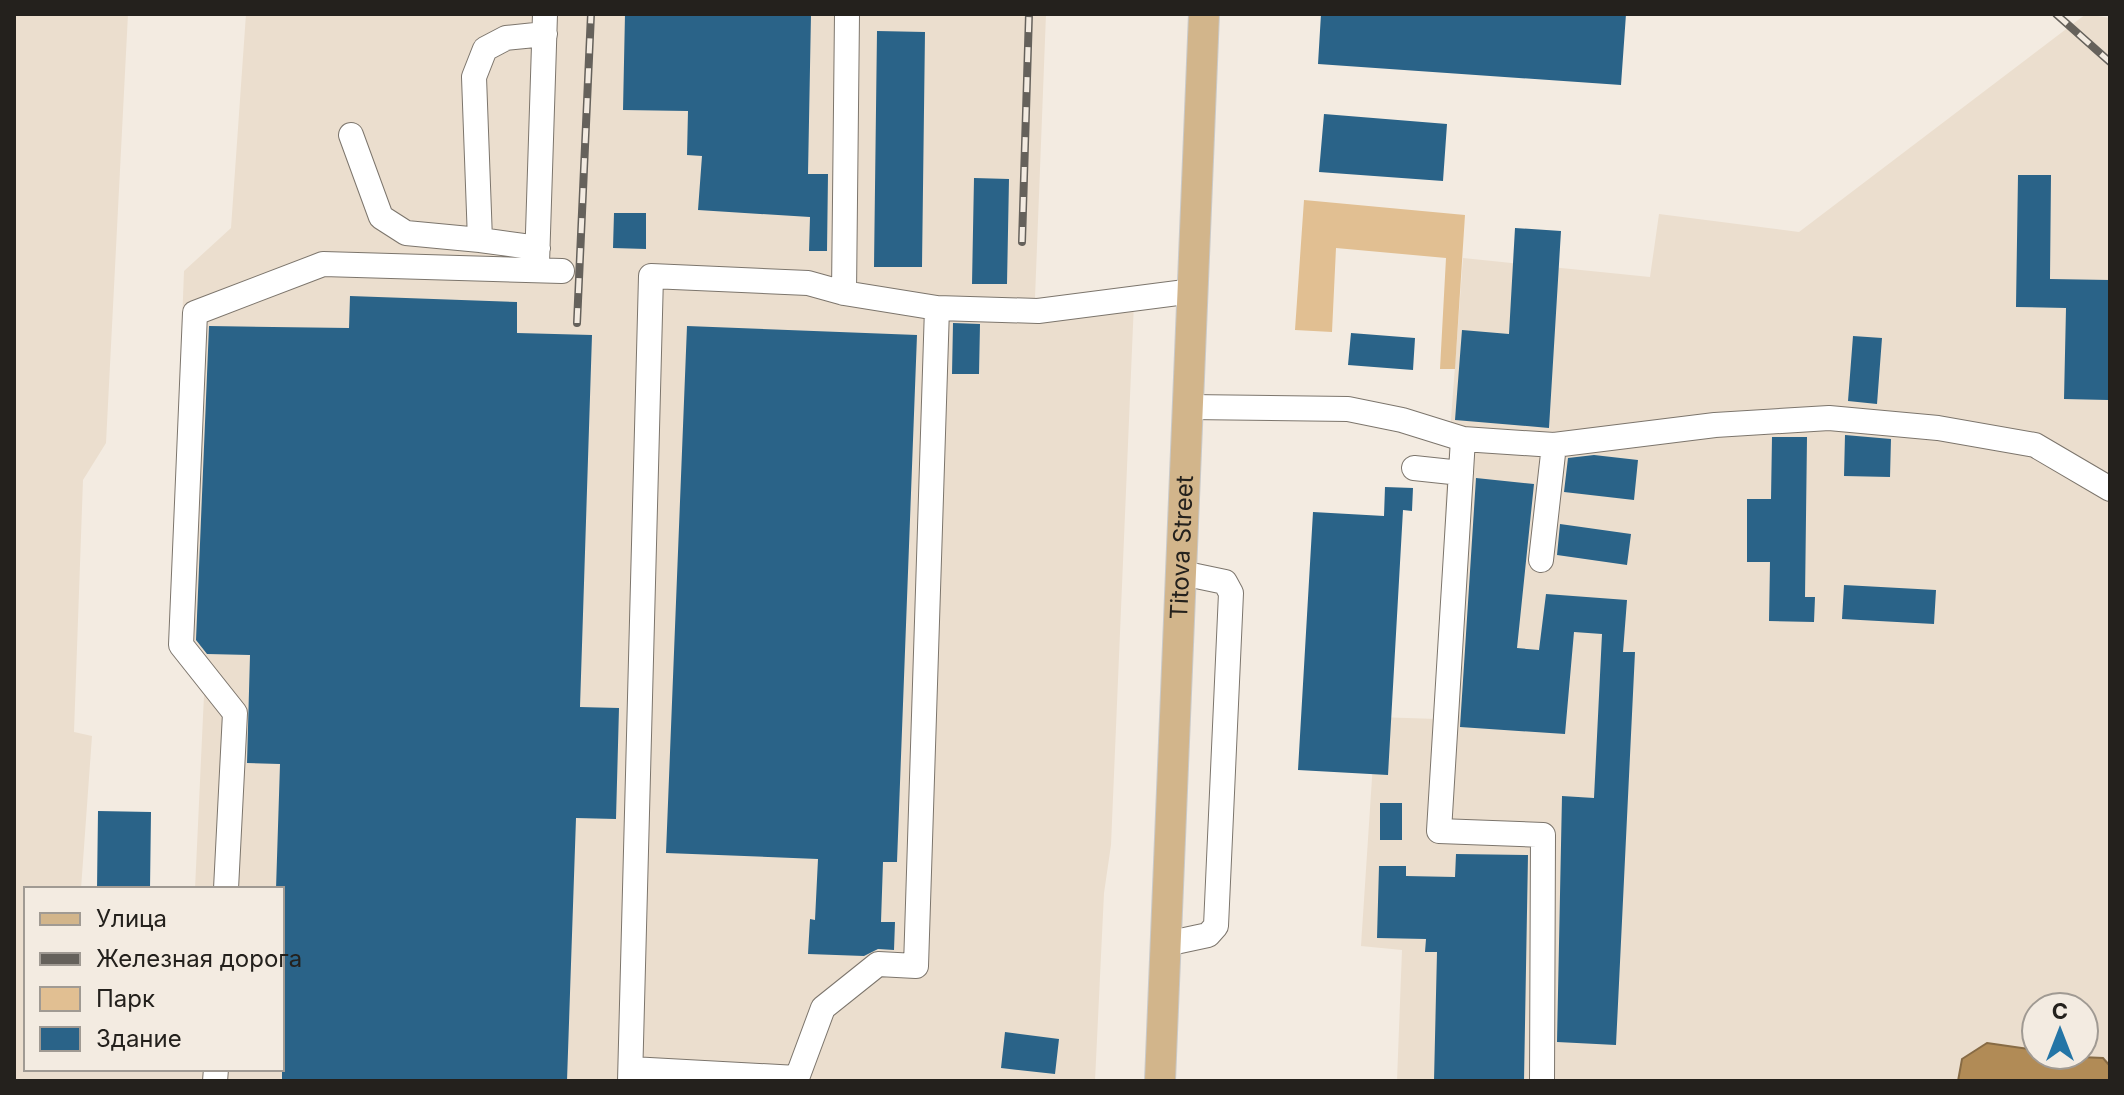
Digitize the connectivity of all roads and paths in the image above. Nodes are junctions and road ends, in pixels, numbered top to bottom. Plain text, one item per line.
1 (847, 14) edge
2 (1204, 14) edge
3 (545, 24) edge
4 (351, 135) dead end
5 (480, 240) junction
6 (537, 259) junction
7 (562, 271) dead end
8 (1193, 291) junction
9 (844, 293) junction
10 (937, 308) junction
11 (1189, 407) junction
12 (1463, 439) junction
13 (1554, 445) junction
14 (1414, 468) dead end
15 (1461, 473) junction
16 (2110, 489) edge
17 (1541, 560) dead end
18 (1182, 573) junction
19 (226, 887) edge
20 (1166, 944) junction
21 (631, 1075) edge
22 (797, 1079) edge
23 (1160, 1081) edge
24 (1542, 1081) edge

1 - 9 lane
2 - 8 main road, Titova Street
3 - 5 lane
3 - 6 lane
4 - 5 lane
5 - 6 lane
6 - 7 lane
6 - 19 lane
8 - 10 lane
8 - 11 main road, Titova Street
9 - 10 lane
9 - 21 lane
10 - 22 lane
11 - 12 lane
11 - 18 main road, Titova Street
12 - 13 lane
12 - 15 lane
13 - 16 lane
13 - 17 lane
14 - 15 lane
15 - 24 lane
18 - 20 main road, Titova Street
18 - 20 lane
20 - 23 main road, Titova Street
21 - 22 lane

